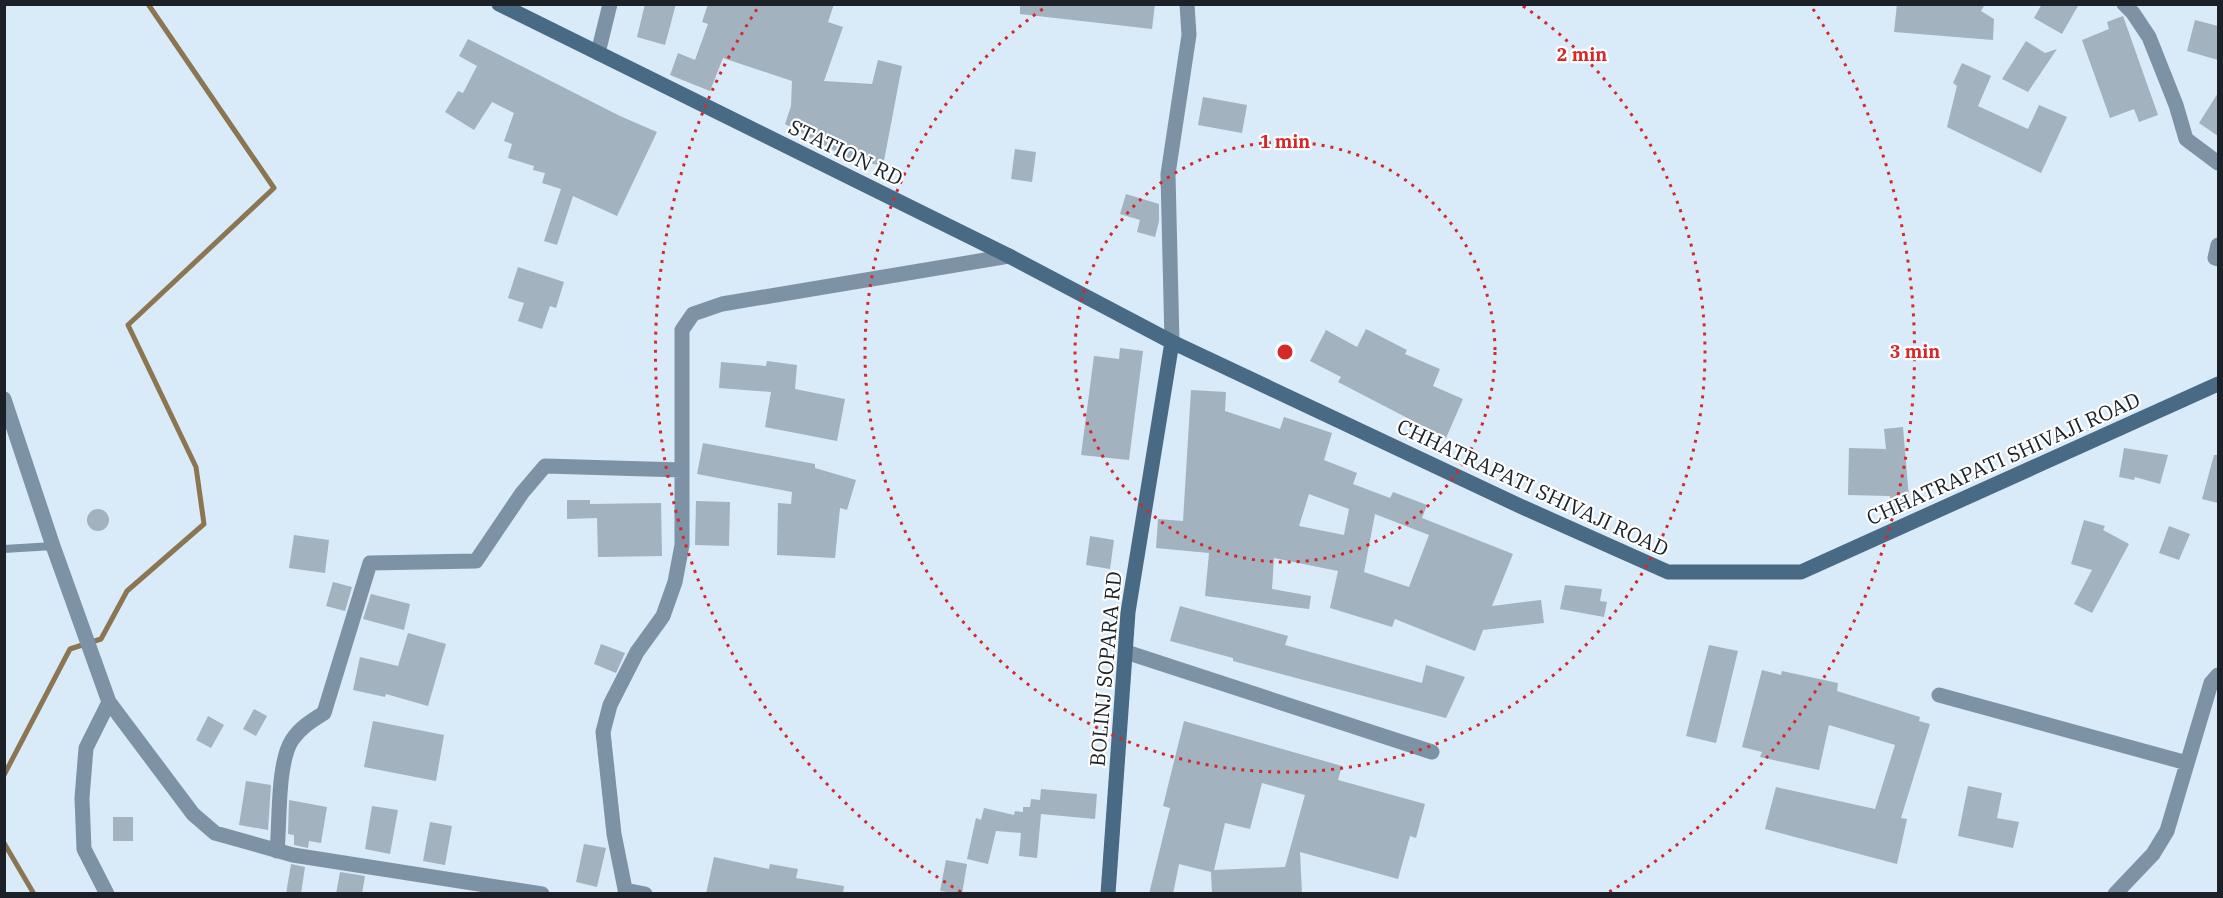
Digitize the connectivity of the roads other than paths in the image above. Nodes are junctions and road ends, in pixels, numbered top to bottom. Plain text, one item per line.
1 (499, 4) edge
2 (610, 4) edge
3 (1187, 4) edge
4 (2124, 4) edge
5 (598, 53) junction
6 (2218, 164) edge
7 (2218, 245) edge
8 (1009, 256) junction
9 (2218, 259) edge
10 (1172, 342) junction
11 (2218, 384) edge
12 (4, 399) edge
13 (682, 470) junction
14 (53, 546) junction
15 (4, 549) edge
16 (1126, 652) junction
17 (2218, 675) edge
18 (1939, 695) dead end
19 (109, 702) junction
20 (1432, 753) dead end
21 (2187, 763) junction
22 (277, 851) junction
23 (623, 893) edge
24 (107, 894) edge
25 (542, 894) edge
26 (645, 894) edge
27 (1108, 894) edge
28 (2115, 894) edge

1 - 5 main road, STATION RD
2 - 5 street
3 - 10 street
4 - 6 street
5 - 8 main road, STATION RD
7 - 9 street
8 - 10 main road, STATION RD
8 - 13 street
10 - 11 main road, CHHATRAPATI SHIVAJI ROAD
10 - 16 main road, BOLINJ SOPARA RD
12 - 14 street
13 - 22 street
13 - 23 street
14 - 15 lane
14 - 19 street
16 - 20 street
16 - 27 main road, BOLINJ SOPARA RD
17 - 21 street
18 - 21 street
19 - 22 street
19 - 24 street
21 - 28 street
22 - 25 street
23 - 26 street

